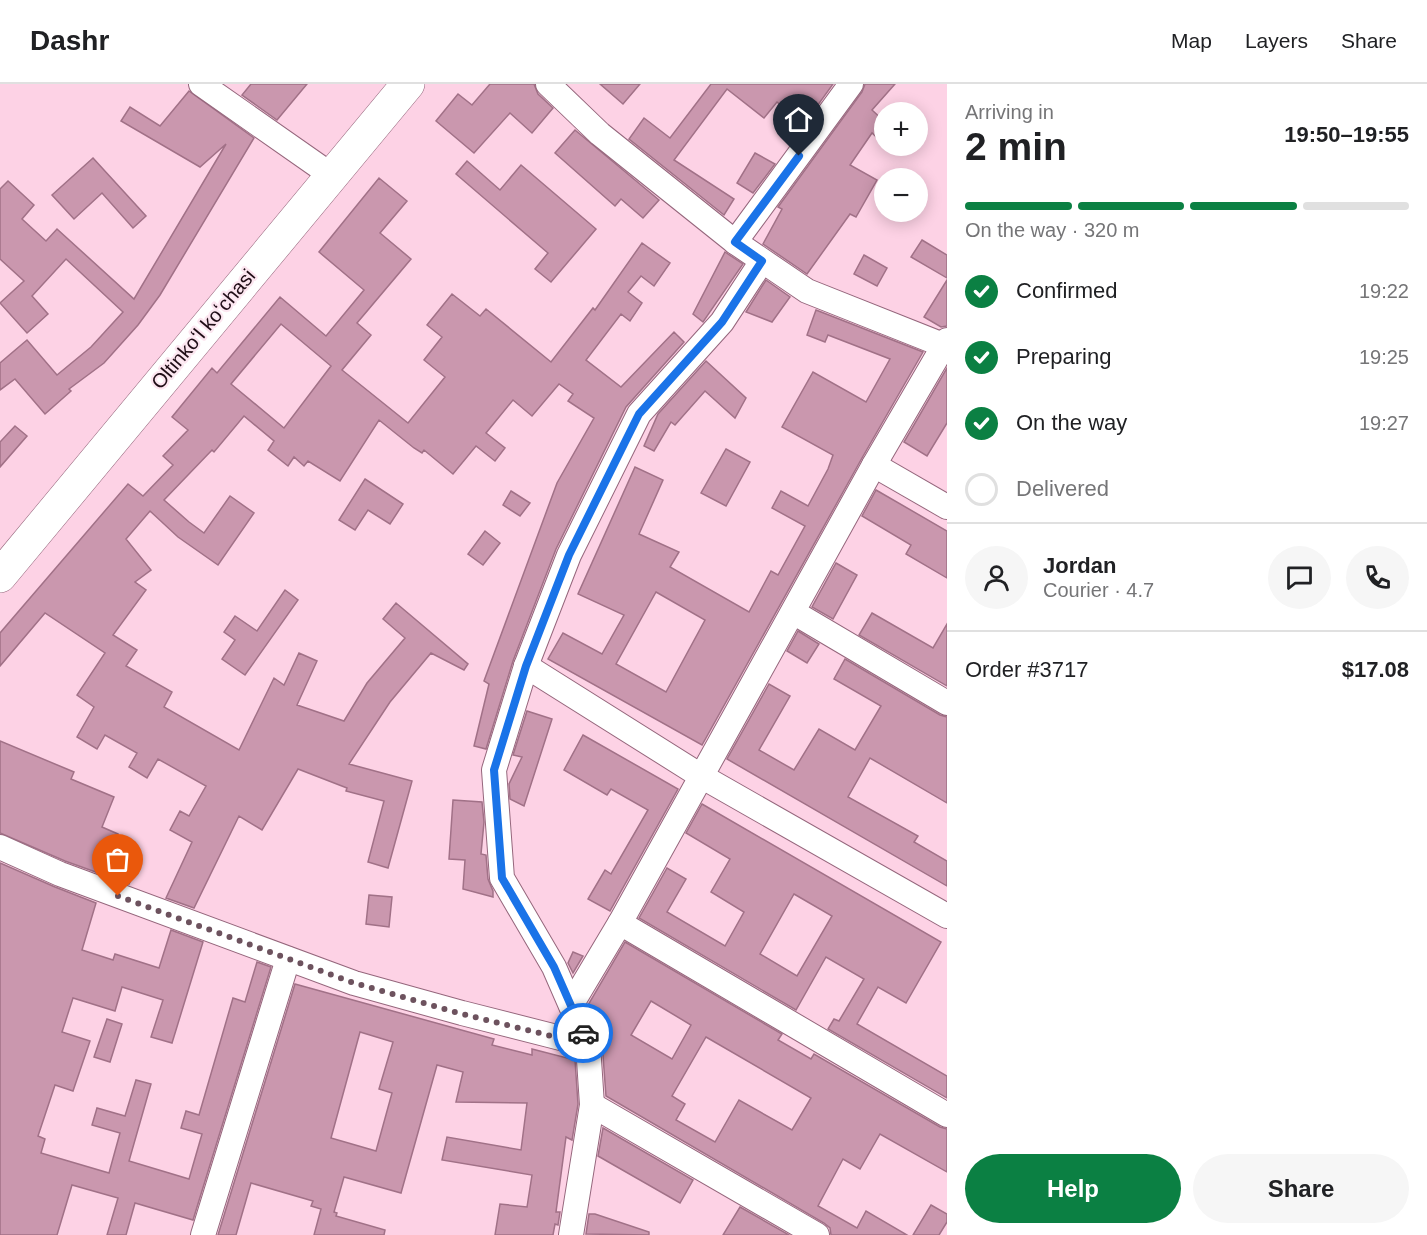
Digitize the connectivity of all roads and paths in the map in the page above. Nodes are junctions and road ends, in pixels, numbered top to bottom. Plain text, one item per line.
1 (201, 84) edge
2 (408, 84) edge
3 (548, 84) edge
4 (851, 84) edge
5 (331, 175) junction
6 (735, 242) junction
7 (762, 261) junction
8 (945, 343) edge
9 (874, 465) junction
10 (947, 507) edge
11 (0, 576) edge
12 (792, 612) junction
13 (526, 666) junction
14 (947, 703) edge
15 (701, 776) junction
16 (0, 847) edge
17 (947, 916) edge
18 (620, 923) junction
19 (288, 959) junction
20 (571, 1005) junction
21 (588, 1045) junction
22 (592, 1105) junction
23 (947, 1115) edge
24 (204, 1235) edge
25 (571, 1235) edge
26 (817, 1235) edge

1 - 5 street
2 - 5 main road, Oltinkoʻl koʻchasi
3 - 6 street
4 - 6 street
5 - 11 main road, Oltinkoʻl koʻchasi
6 - 7 street
7 - 8 street
7 - 13 street
8 - 9 street
9 - 10 street
9 - 12 street
12 - 14 street
12 - 15 street
13 - 15 street
13 - 20 street
15 - 17 street
15 - 18 street
16 - 19 street
18 - 20 street
18 - 23 street
19 - 21 street
19 - 24 street
20 - 21 street
21 - 22 street
22 - 25 street
22 - 26 street

